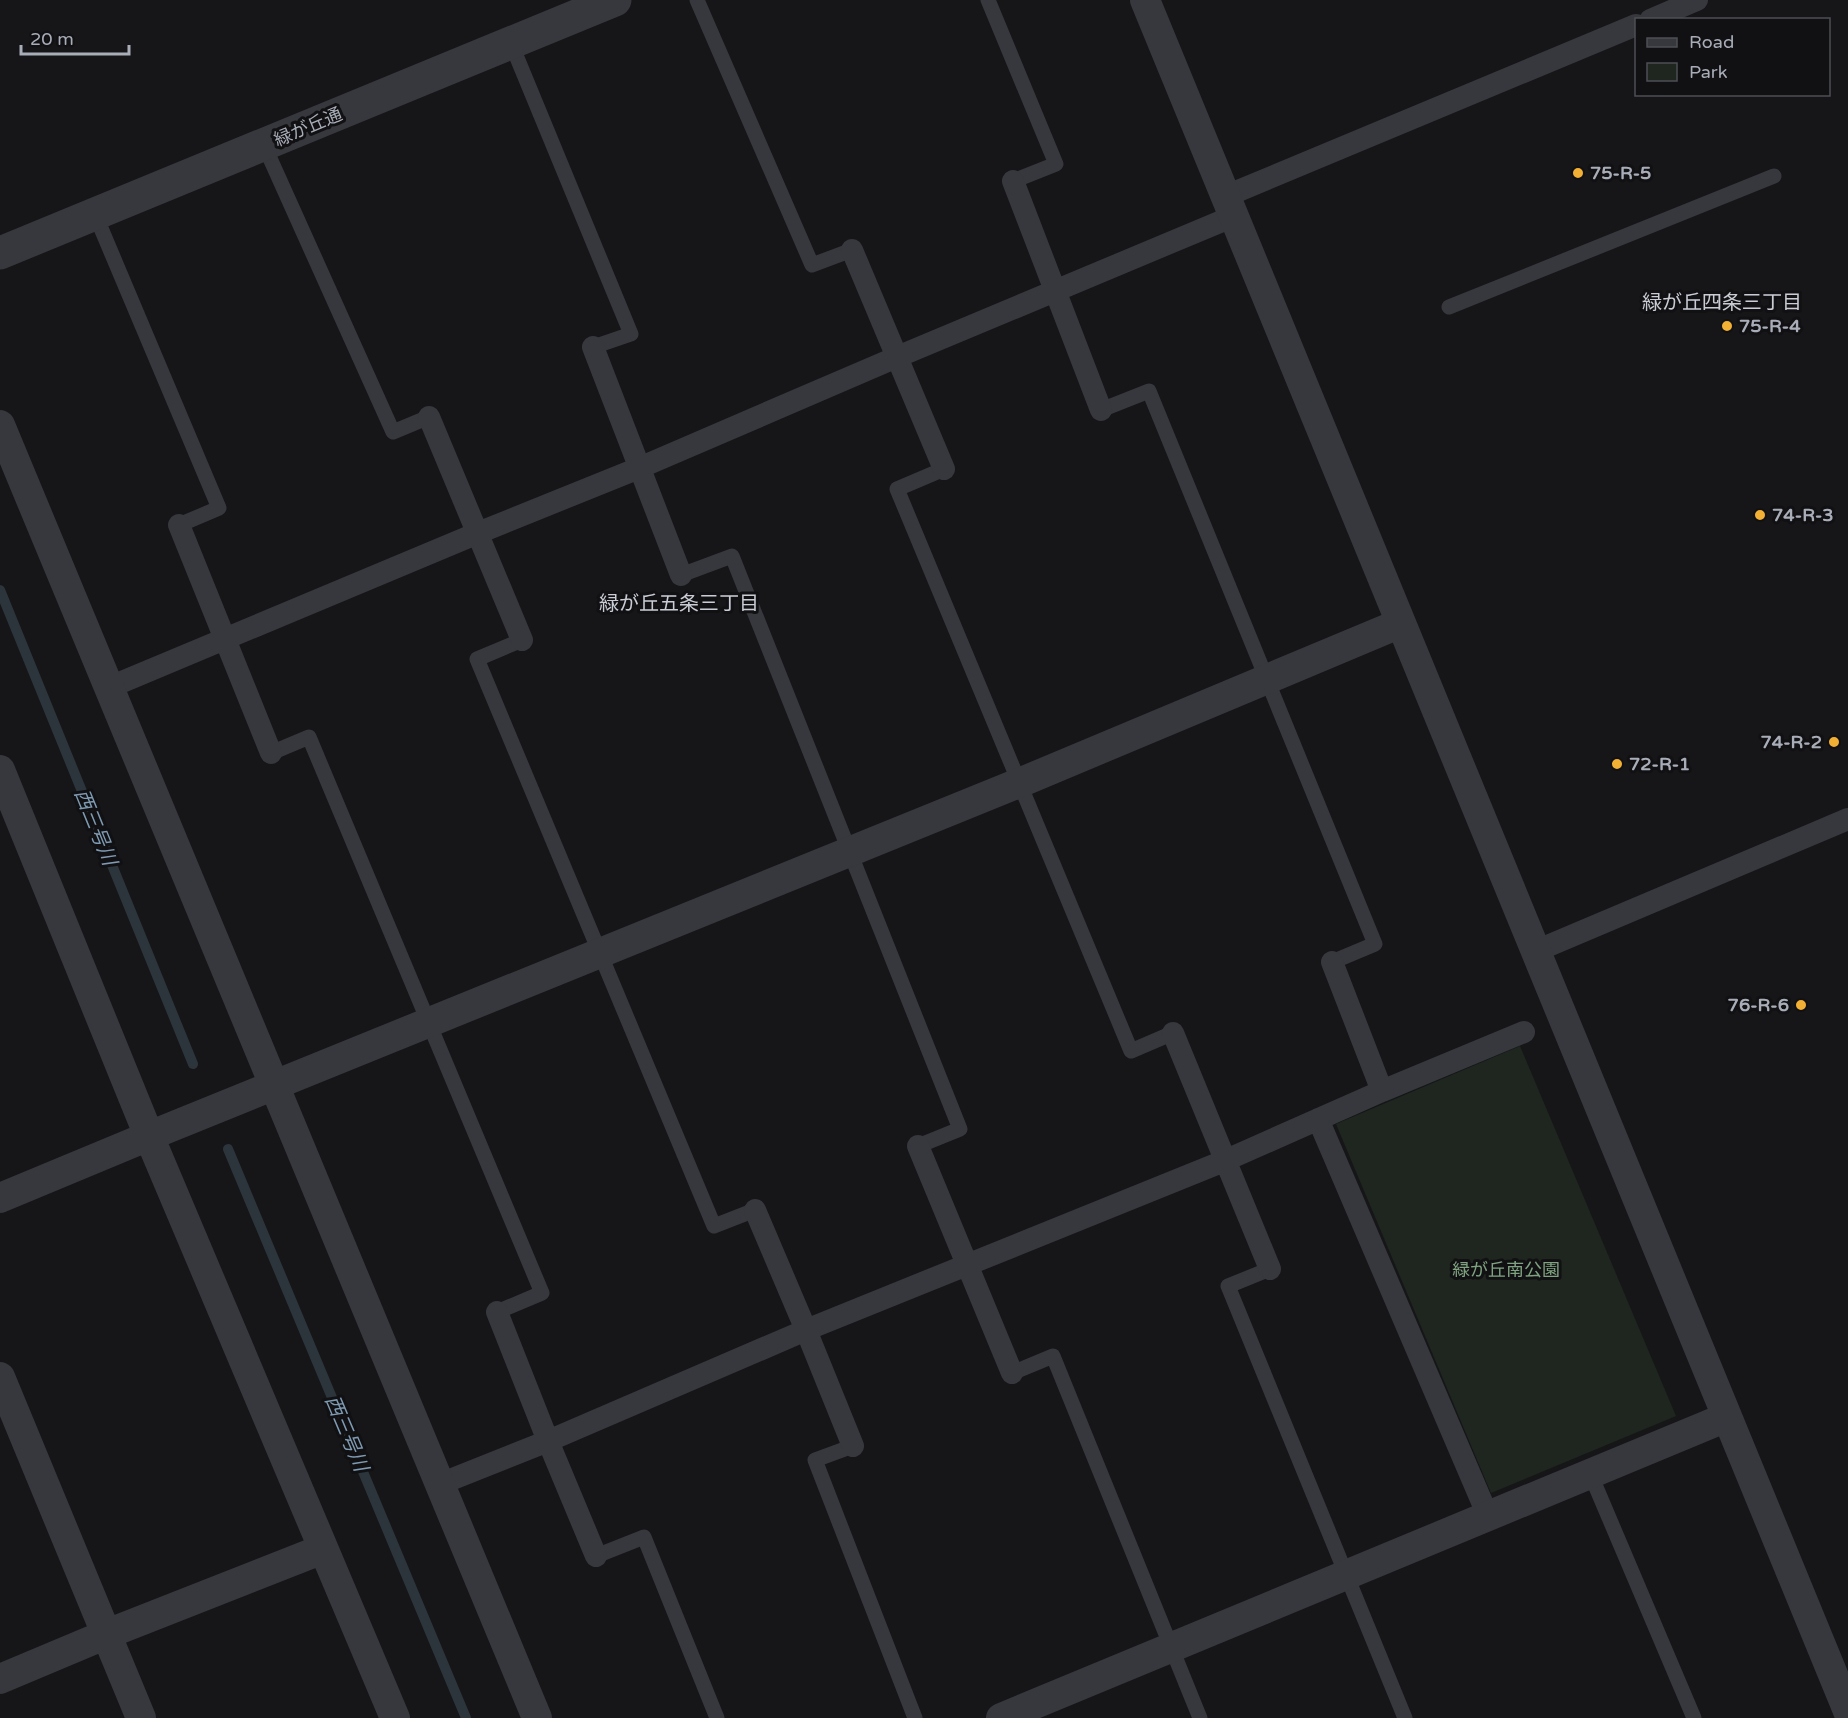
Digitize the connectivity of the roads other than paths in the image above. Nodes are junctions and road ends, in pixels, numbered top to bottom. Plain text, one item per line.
1 (615, 0) edge
2 (697, 0) edge
3 (988, 0) edge
4 (1145, 0) edge
5 (1697, 0) edge
6 (1655, 18) edge
7 (1635, 25) edge
8 (511, 43) junction
9 (264, 145) junction
10 (1774, 176) dead end
11 (1013, 181) joint
12 (1230, 206) junction
13 (96, 214) junction
14 (852, 250) joint
15 (0, 253) edge
16 (1055, 291) junction
17 (1449, 307) dead end
18 (592, 347) joint
19 (897, 357) junction
20 (1101, 410) joint
21 (429, 417) joint
22 (0, 425) edge
23 (639, 468) junction
24 (944, 469) joint
25 (180, 525) joint
26 (478, 533) junction
27 (681, 575) joint
28 (1401, 622) junction
29 (225, 639) junction
30 (522, 640) joint
31 (1266, 680) junction
32 (110, 687) junction
33 (271, 753) joint
34 (0, 770) edge
35 (1019, 783) junction
36 (1848, 819) edge
37 (850, 851) junction
38 (1536, 951) junction
39 (600, 953) junction
40 (1332, 962) joint
41 (429, 1024) junction
42 (1524, 1032) dead end
43 (1173, 1033) joint
44 (276, 1085) junction
45 (1382, 1091) junction
46 (1318, 1119) junction
47 (149, 1136) junction
48 (918, 1146) joint
49 (1224, 1161) junction
50 (0, 1198) edge
51 (754, 1209) joint
52 (968, 1264) junction
53 (1270, 1269) joint
54 (497, 1312) joint
55 (806, 1330) junction
56 (1012, 1373) joint
57 (0, 1377) edge
58 (1727, 1417) junction
59 (548, 1441) junction
60 (853, 1446) joint
61 (1590, 1473) junction
62 (440, 1484) junction
63 (1488, 1516) junction
64 (323, 1549) junction
65 (596, 1556) joint
66 (1346, 1574) junction
67 (107, 1634) junction
68 (1172, 1647) junction
69 (0, 1679) edge
70 (1848, 1712) edge
71 (141, 1718) edge
72 (395, 1718) edge
73 (537, 1718) edge
74 (717, 1718) edge
75 (915, 1718) edge
76 (1001, 1718) edge
77 (1200, 1718) edge
78 (1405, 1718) edge
79 (1694, 1718) edge

1 - 8 street, 緑が丘通
2 - 14 lane
3 - 11 lane
4 - 12 street
5 - 6 street
7 - 12 street
8 - 9 street, 緑が丘通
8 - 18 lane
9 - 13 street, 緑が丘通
9 - 21 lane
10 - 17 lane
11 - 16 street
12 - 16 street
12 - 28 street
13 - 15 street, 緑が丘通
13 - 25 lane
14 - 19 street
16 - 19 street
16 - 20 street
18 - 23 street
19 - 23 street
19 - 24 street
20 - 31 lane
21 - 26 street
22 - 32 street
23 - 26 street
23 - 27 street
24 - 35 lane
25 - 29 street
26 - 29 street
26 - 30 street
27 - 37 lane
28 - 31 street
28 - 38 street
29 - 32 street
29 - 33 street
30 - 39 lane
31 - 35 street
31 - 40 lane
32 - 44 street
33 - 41 lane
34 - 47 street
35 - 37 street
35 - 43 lane
36 - 38 street
37 - 39 street
37 - 48 lane
38 - 58 street
39 - 41 street
39 - 51 lane
40 - 45 street
41 - 44 street
41 - 54 lane
42 - 45 street
43 - 49 street
44 - 47 street
44 - 62 street
45 - 46 street
46 - 49 street
46 - 63 street
47 - 50 street
47 - 64 street
48 - 52 street
49 - 52 street
49 - 53 street
51 - 55 street
52 - 55 street
52 - 56 street
53 - 66 lane
54 - 59 street
55 - 59 street
55 - 60 street
56 - 68 lane
57 - 67 street
58 - 61 street
58 - 70 street
59 - 62 street
59 - 65 street
60 - 75 lane
61 - 63 street
61 - 79 lane
62 - 73 street
63 - 66 street
64 - 67 street
64 - 72 street
65 - 74 lane
66 - 68 street
66 - 78 lane
67 - 69 street
67 - 71 street
68 - 76 street
68 - 77 lane

